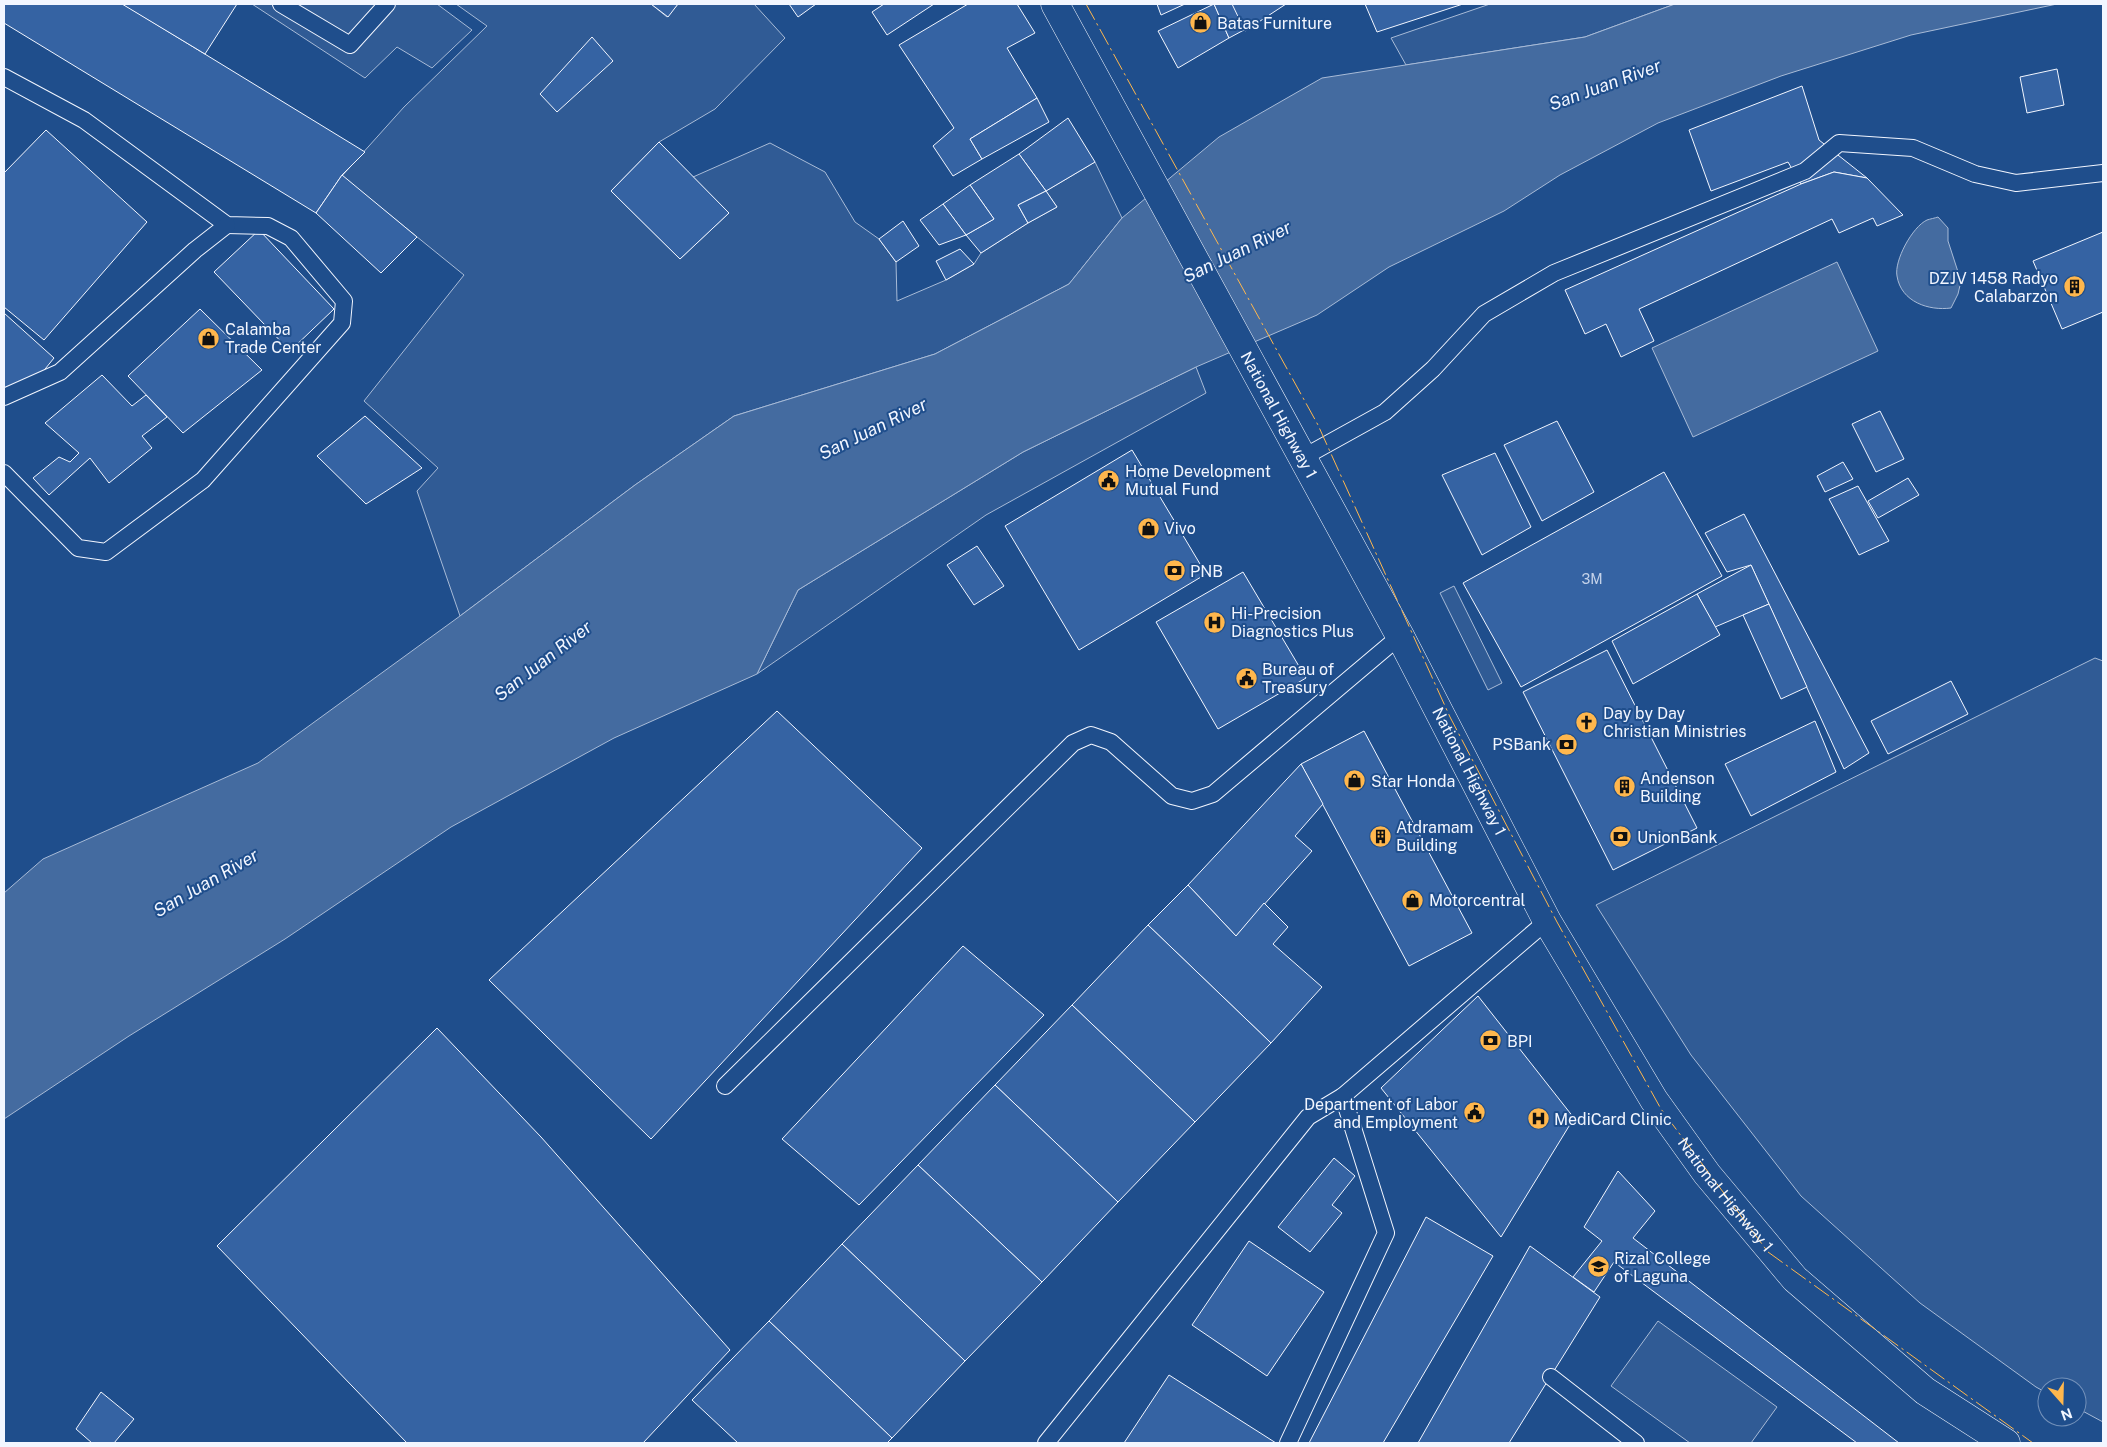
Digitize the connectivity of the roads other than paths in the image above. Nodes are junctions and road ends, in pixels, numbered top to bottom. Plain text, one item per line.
1 (281, 4) edge
2 (387, 4) edge
3 (1055, 4) edge
4 (4, 77) edge
5 (2103, 173) edge
6 (227, 225) junction
7 (4, 397) edge
8 (1302, 458) junction
9 (4, 472) edge
10 (1400, 636) junction
11 (1547, 921) junction
12 (725, 1086) dead end
13 (1343, 1096) junction
14 (1551, 1377) dead end
15 (1046, 1443) edge
16 (1288, 1443) edge
17 (1636, 1443) edge
18 (2006, 1443) edge

1 - 2 lane
3 - 8 highway, National Highway 1
4 - 6 lane
5 - 8 lane
6 - 7 lane
6 - 9 lane
8 - 10 highway, National Highway 1
10 - 11 highway, National Highway 1
10 - 12 lane
11 - 13 lane
11 - 18 highway, National Highway 1
13 - 15 lane
13 - 16 lane
14 - 17 lane

